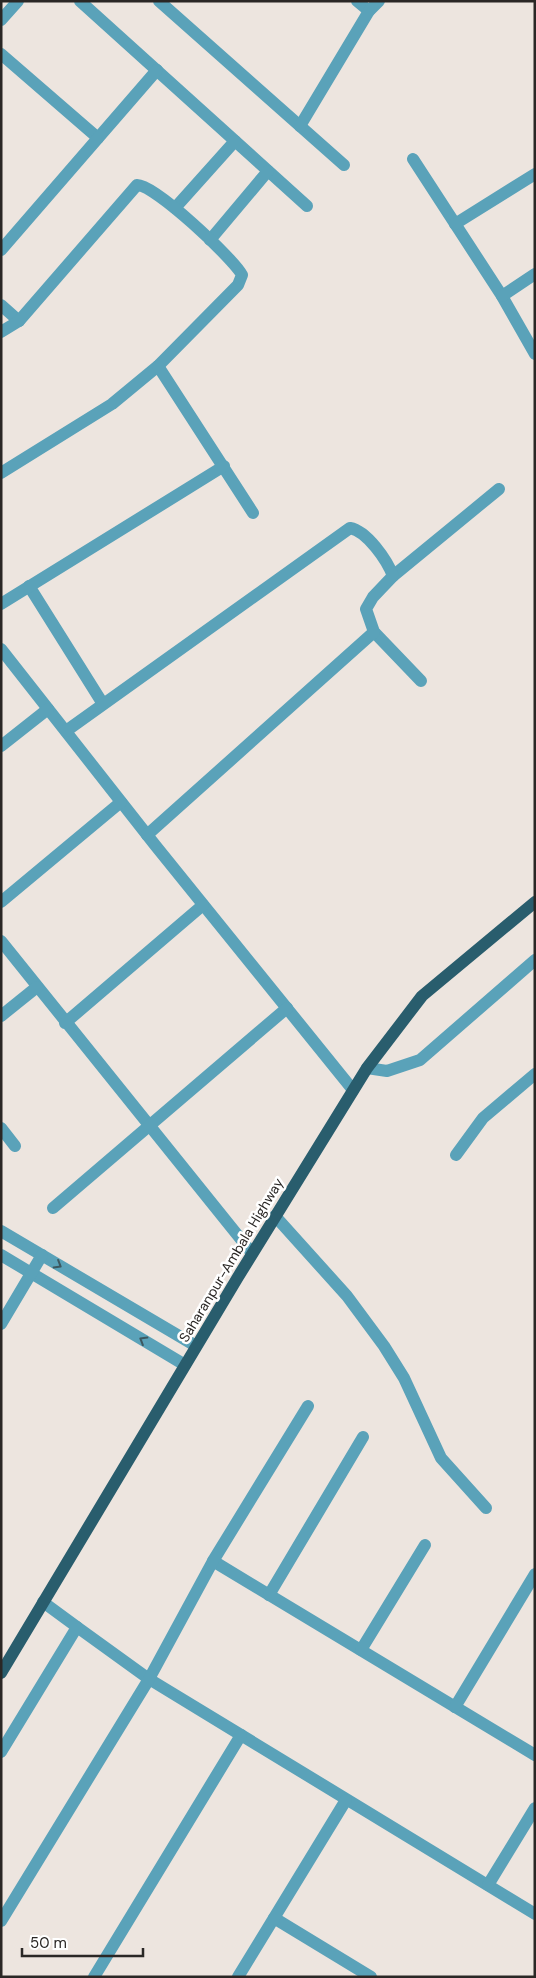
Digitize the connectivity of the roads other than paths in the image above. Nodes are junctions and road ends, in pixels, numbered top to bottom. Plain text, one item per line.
1 (18, 1) edge
2 (80, 1) edge
3 (159, 1) edge
4 (357, 1) edge
5 (379, 1) edge
6 (369, 11) junction
7 (1, 20) edge
8 (1, 54) edge
9 (157, 70) junction
10 (300, 126) junction
11 (98, 138) junction
12 (235, 141) junction
13 (413, 158) dead end
14 (344, 165) dead end
15 (268, 171) junction
16 (535, 174) edge
17 (306, 206) dead end
18 (175, 208) junction
19 (455, 224) junction
20 (210, 240) junction
21 (1, 250) edge
22 (535, 274) edge
23 (502, 296) junction
24 (1, 305) edge
25 (20, 321) junction
26 (1, 332) edge
27 (535, 354) edge
28 (158, 366) junction
29 (224, 466) junction
30 (1, 473) edge
31 (499, 489) dead end
32 (253, 513) dead end
33 (393, 576) junction
34 (29, 586) junction
35 (1, 604) edge
36 (374, 632) junction
37 (1, 649) edge
38 (421, 681) dead end
39 (103, 704) junction
40 (48, 709) junction
41 (66, 731) junction
42 (1, 746) edge
43 (122, 802) junction
44 (147, 835) junction
45 (1, 902) edge
46 (535, 902) edge
47 (203, 905) junction
48 (1, 941) edge
49 (535, 960) edge
50 (37, 986) junction
51 (286, 1008) junction
52 (1, 1016) edge
53 (66, 1023) junction
54 (367, 1068) junction
55 (535, 1074) edge
56 (353, 1090) junction
57 (148, 1125) junction
58 (1, 1128) edge
59 (15, 1146) dead end
60 (456, 1155) dead end
61 (53, 1208) dead end
62 (275, 1216) junction
63 (1, 1231) edge
64 (252, 1253) junction
65 (1, 1255) edge
66 (42, 1255) junction
67 (31, 1273) junction
68 (5, 1309) edge
69 (1, 1324) edge
70 (196, 1346) junction
71 (185, 1365) junction
72 (308, 1406) dead end
73 (363, 1437) dead end
74 (486, 1508) dead end
75 (425, 1545) dead end
76 (213, 1561) junction
77 (535, 1574) edge
78 (270, 1595) junction
79 (43, 1602) junction
80 (77, 1627) junction
81 (361, 1650) junction
82 (1, 1673) edge
83 (149, 1679) junction
84 (455, 1707) junction
85 (241, 1734) junction
86 (1, 1752) edge
87 (535, 1755) edge
88 (346, 1800) junction
89 (535, 1808) edge
90 (488, 1886) junction
91 (535, 1914) edge
92 (274, 1918) junction
93 (1, 1921) edge
94 (94, 1977) edge
95 (238, 1977) edge
96 (371, 1977) edge

1 - 7 street
2 - 9 street
3 - 10 street
4 - 6 street
5 - 6 street
6 - 10 street
8 - 11 street
9 - 11 street
9 - 12 street
10 - 14 street
11 - 21 street
12 - 15 street
12 - 18 street
13 - 19 street
15 - 17 street
15 - 20 street
16 - 19 street
18 - 20 street
18 - 25 street
19 - 23 street
20 - 28 street
22 - 23 street
23 - 27 street
24 - 25 street
25 - 26 street
28 - 29 street
28 - 30 street
29 - 32 street
29 - 34 street
31 - 33 street
33 - 36 street
33 - 39 street
34 - 35 street
34 - 39 street
36 - 38 street
36 - 44 street
37 - 40 street
39 - 41 street
40 - 41 street
40 - 42 street
41 - 43 street
43 - 44 street
43 - 45 street
44 - 47 street
46 - 54 main road, Saharanpur-Ambala Highway
47 - 51 street
47 - 53 street
48 - 50 street
49 - 54 street
50 - 52 street
50 - 53 street
51 - 56 street
51 - 57 street
53 - 57 street
54 - 56 main road, Saharanpur-Ambala Highway
55 - 60 street
56 - 62 main road, Saharanpur-Ambala Highway
57 - 61 street
57 - 64 street
58 - 59 street
62 - 64 main road, Saharanpur-Ambala Highway
62 - 74 street
63 - 66 street
64 - 70 main road, Saharanpur-Ambala Highway
65 - 67 street
66 - 67 street
66 -> 70 street
67 - 68 street
71 -> 67 street
68 - 69 street
70 - 71 main road, Saharanpur-Ambala Highway
71 - 79 main road, Saharanpur-Ambala Highway
72 - 76 street
73 - 78 street
75 - 81 street
76 - 78 street
76 - 83 street
77 - 84 street
78 - 81 street
79 - 80 street
79 - 82 main road, Saharanpur-Ambala Highway
80 - 83 street
80 - 86 street
81 - 84 street
83 - 85 street
83 - 93 street
84 - 87 street
85 - 88 street
85 - 94 street
88 - 90 street
88 - 92 street
89 - 90 street
90 - 91 street
92 - 95 street
92 - 96 street

